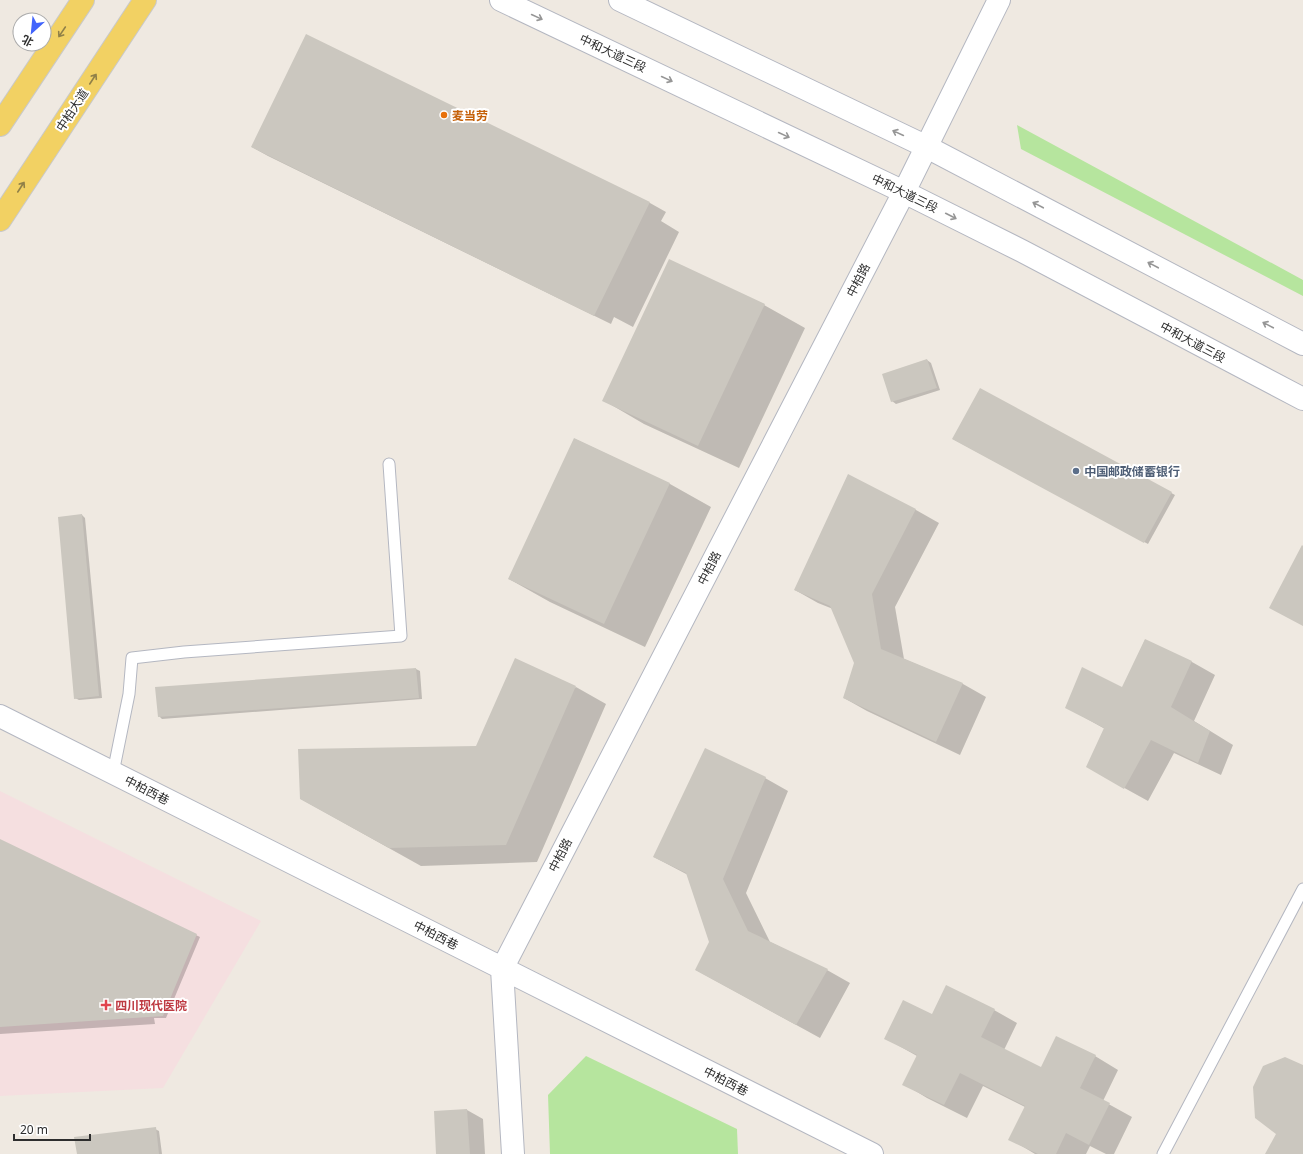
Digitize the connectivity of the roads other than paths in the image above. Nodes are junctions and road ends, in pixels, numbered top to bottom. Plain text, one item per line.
1 (84, 0) edge
2 (145, 0) edge
3 (502, 0) edge
4 (620, 0) edge
5 (999, 0) edge
6 (0, 125) edge
7 (925, 146) junction
8 (904, 192) junction
9 (0, 220) edge
10 (1303, 344) edge
11 (1303, 399) edge
12 (389, 464) dead end
13 (0, 716) edge
14 (113, 773) junction
15 (1303, 889) edge
16 (502, 969) junction
17 (513, 1154) edge
18 (872, 1154) edge
19 (1163, 1154) edge

1 -> 6 main road
9 -> 2 main road, 中柏大道
3 -> 8 street, 中和大道三段
7 -> 4 street
5 - 7 street, 中柏路
7 - 8 street, 中柏路
10 -> 7 street
8 -> 11 street, 中和大道三段
8 - 16 street, 中柏路
12 - 14 lane
13 - 14 street, 中柏西巷
14 - 16 street, 中柏西巷
15 - 19 lane
16 - 17 street
16 - 18 street, 中柏西巷

